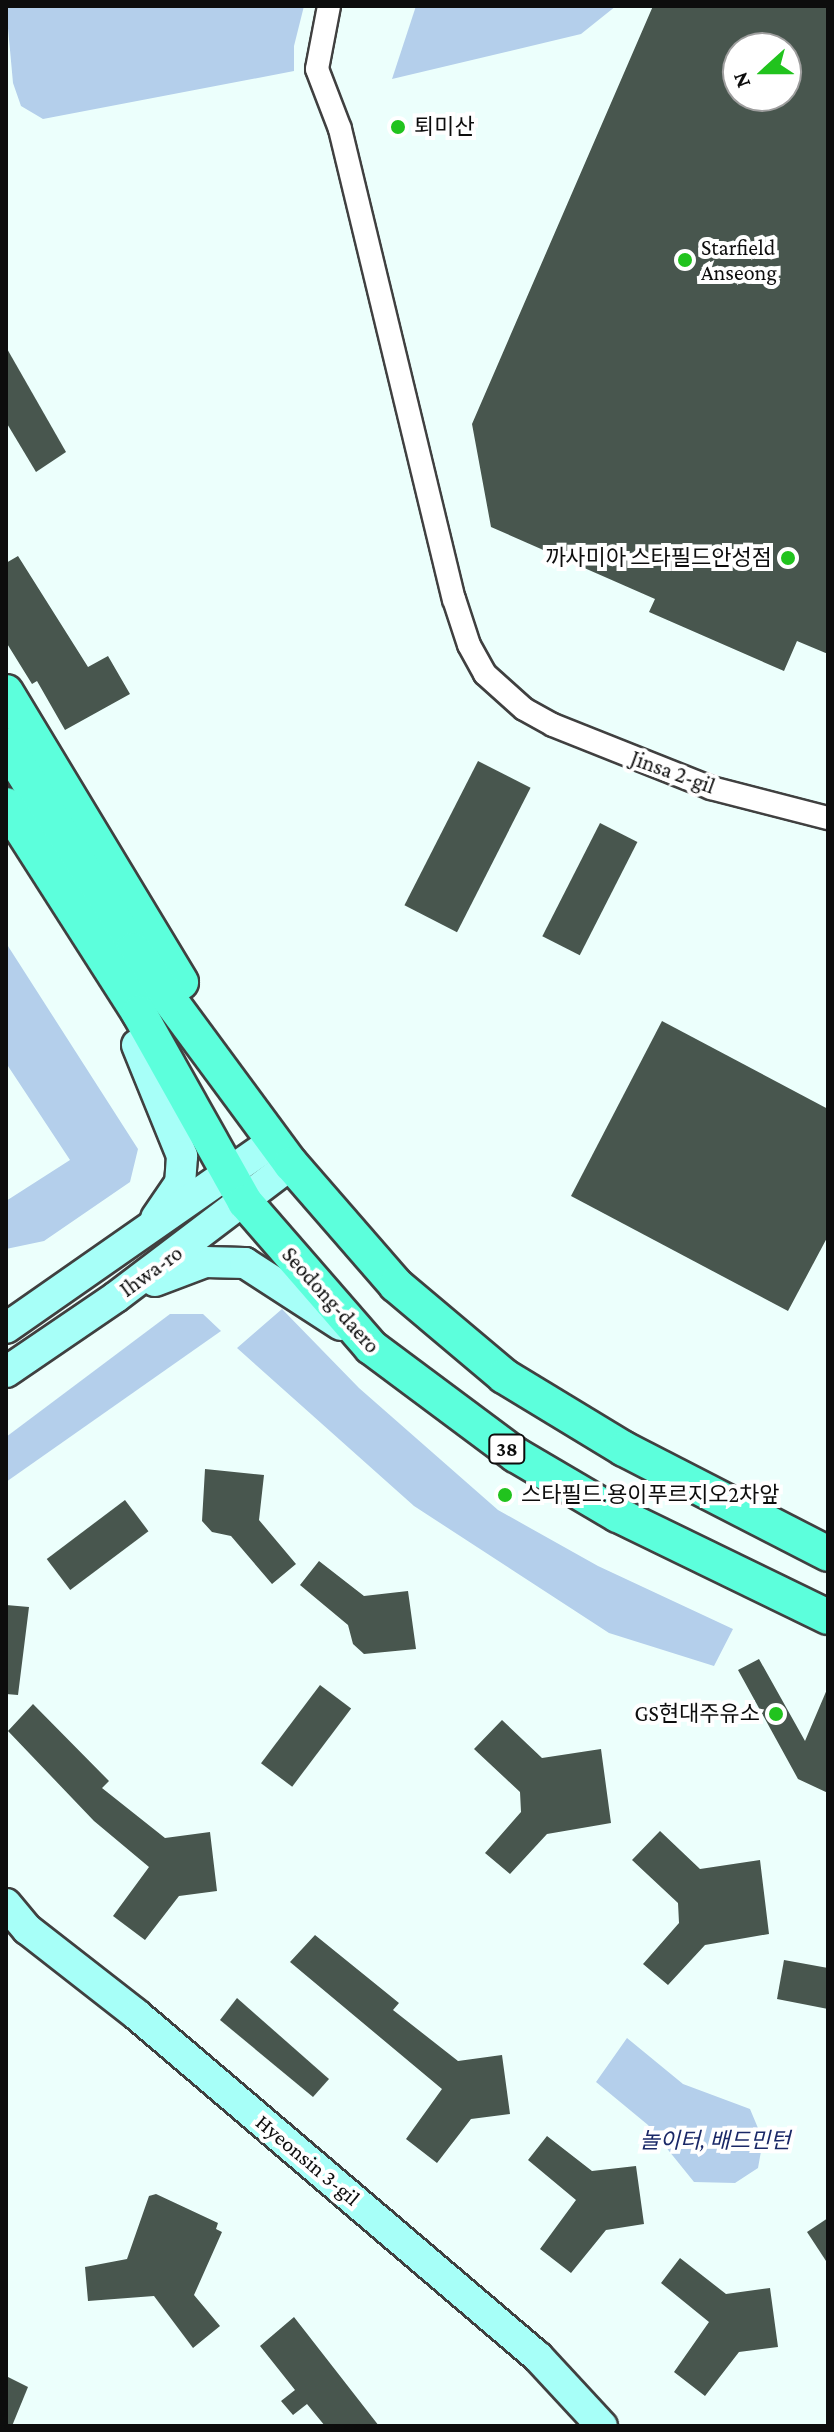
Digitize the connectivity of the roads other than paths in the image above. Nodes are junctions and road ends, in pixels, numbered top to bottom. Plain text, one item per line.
1 (329, 6) edge
2 (6, 692) edge
3 (6, 745) edge
4 (6, 805) edge
5 (828, 818) edge
6 (6, 843) edge
7 (137, 1045) junction
8 (283, 1153) junction
9 (231, 1179) junction
10 (134, 1243) junction
11 (116, 1297) junction
12 (6, 1328) edge
13 (371, 1347) junction
14 (6, 1372) edge
15 (828, 1554) edge
16 (828, 1617) edge
17 (6, 1904) edge
18 (602, 2426) edge

1 - 5 street, Jinsa 2-gil
2 - 8 main road
3 - 8 main road
4 - 9 main road, Seodong-daero / 38
6 - 7 main road
7 - 9 main road
7 - 10 street
8 - 9 street
8 - 15 main road
9 - 10 street
9 - 11 street, Ihwa-ro
9 - 13 main road, Seodong-daero / 38
10 - 12 street
11 - 13 street
11 - 14 street, Ihwa-ro
13 - 16 main road, Seodong-daero / 38
17 - 18 street, Hyeonsin 3-gil

